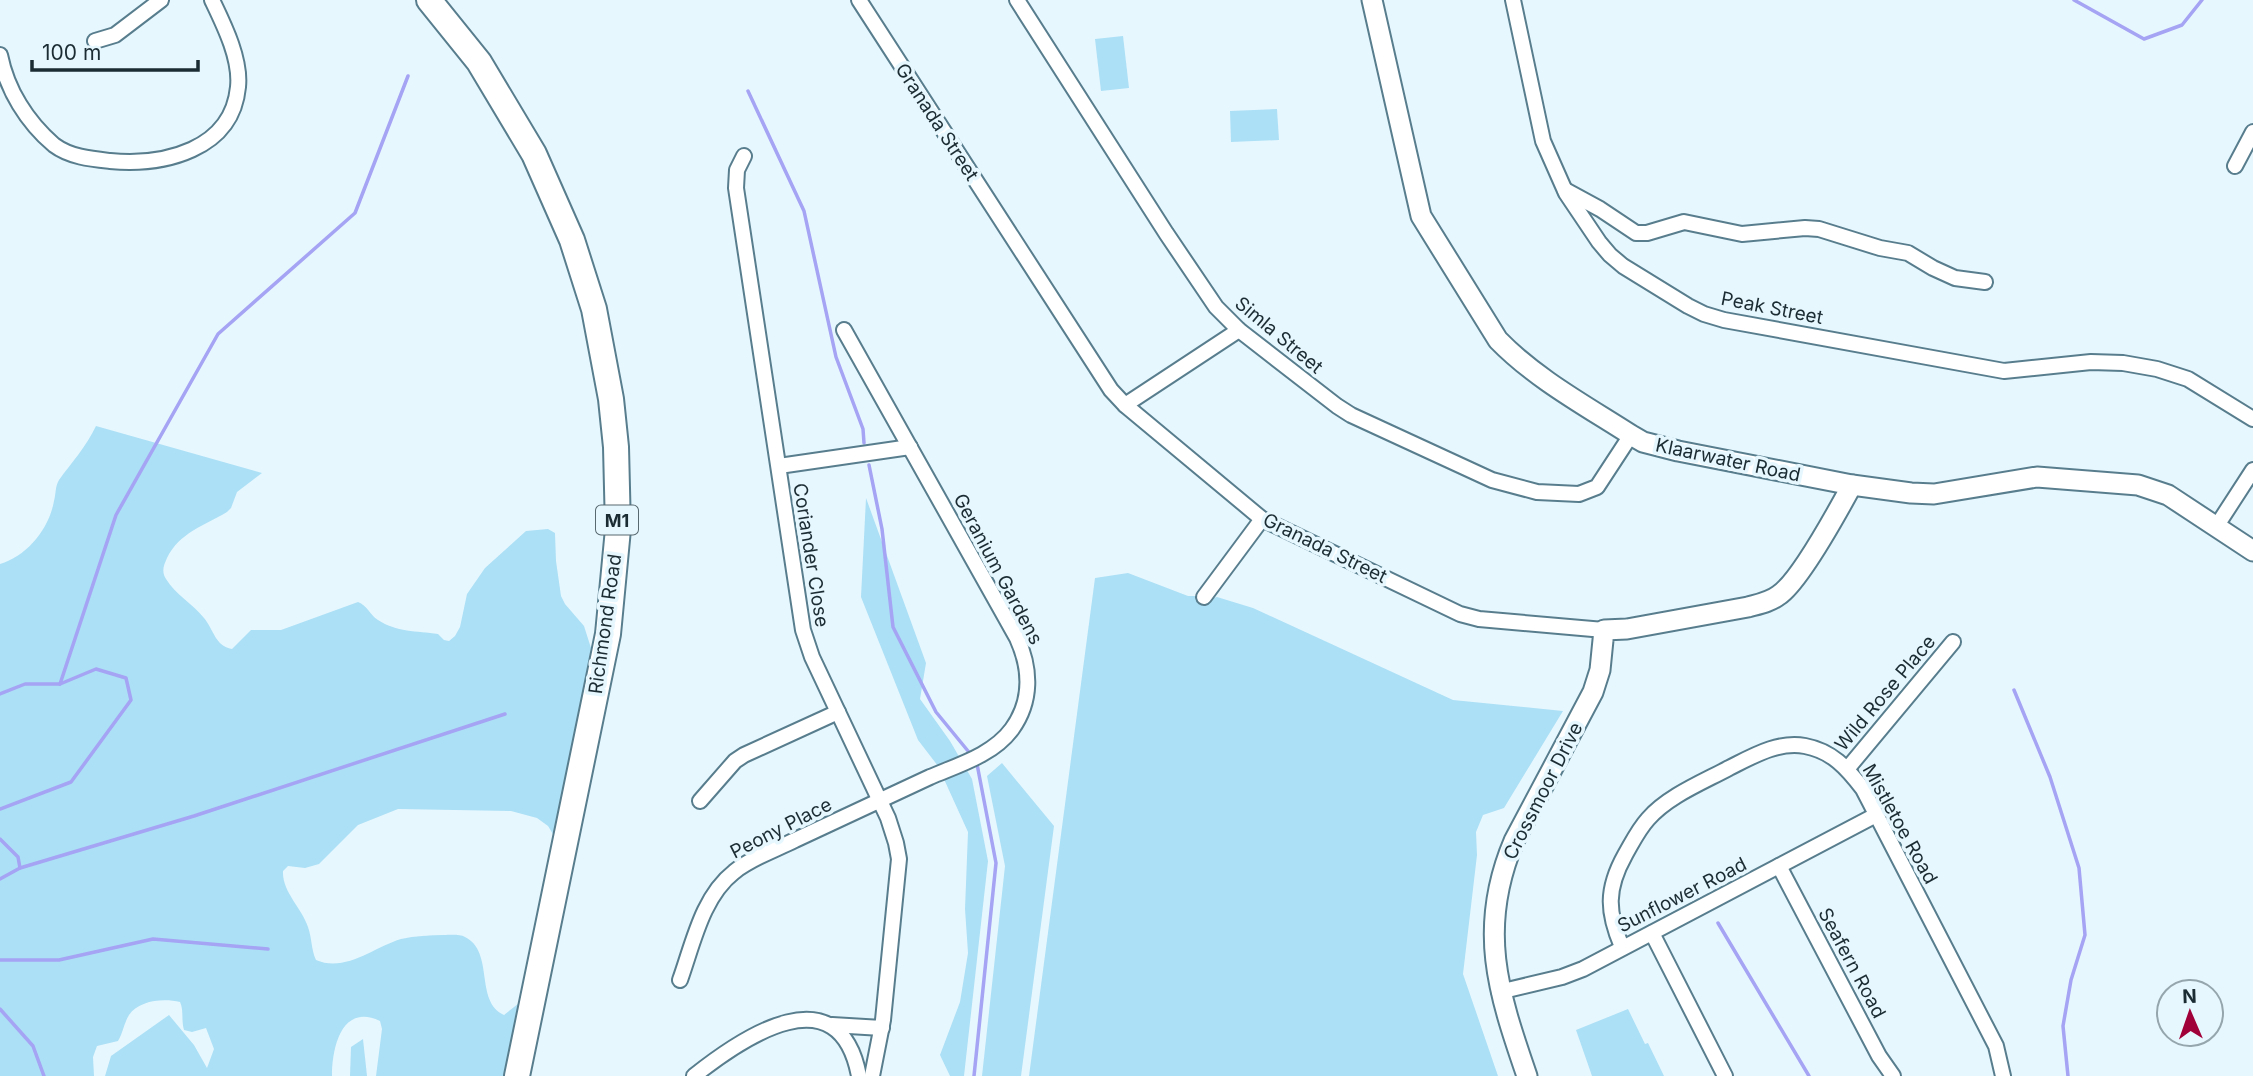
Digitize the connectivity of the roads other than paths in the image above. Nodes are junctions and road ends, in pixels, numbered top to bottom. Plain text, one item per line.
1 (161, 0) edge
2 (212, 0) edge
3 (429, 0) edge
4 (859, 0) edge
5 (1371, 0) edge
6 (1513, 0) edge
7 (1022, 2) edge
8 (96, 41) dead end
9 (0, 55) edge
10 (2253, 132) edge
11 (744, 156) dead end
12 (2235, 166) dead end
13 (1564, 189) junction
14 (1986, 282) dead end
15 (844, 330) dead end
16 (1239, 330) junction
17 (1125, 405) junction
18 (2253, 419) edge
19 (1631, 435) junction
20 (910, 447) junction
21 (779, 467) junction
22 (2253, 470) edge
23 (1819, 478) junction
24 (1852, 485) junction
25 (1834, 518) junction
26 (1262, 519) junction
27 (2216, 527) junction
28 (2253, 551) edge
29 (1204, 597) dead end
30 (1604, 630) junction
31 (1952, 642) dead end
32 (838, 712) junction
33 (1848, 768) junction
34 (879, 800) junction
35 (700, 801) dead end
36 (1875, 815) junction
37 (1779, 866) junction
38 (1652, 933) junction
39 (1622, 947) junction
40 (680, 980) dead end
41 (1499, 992) junction
42 (830, 1025) junction
43 (882, 1028) junction
44 (517, 1076) edge
45 (694, 1076) edge
46 (859, 1076) edge
47 (872, 1076) edge
48 (1527, 1076) edge
49 (1725, 1076) edge
50 (1893, 1076) edge
51 (2003, 1076) edge

1 - 8 street
2 - 9 street
3 - 44 highway, Richmond Road / M1
4 - 17 street, Granada Street
5 - 19 street, Klaarwater Road
6 - 13 street, Peak Street
7 - 16 street, Simla Street
10 - 12 street
11 - 21 street, Coriander Close
13 - 14 street
13 - 18 street, Peak Street
15 - 20 street, Geranium Gardens
16 - 17 street
16 - 19 street, Simla Street
17 - 26 street, Granada Street
19 - 23 street, Klaarwater Road
20 - 21 street
20 - 34 street, Geranium Gardens
21 - 32 street, Coriander Close
22 - 27 street
23 - 24 street, Klaarwater Road
23 - 25 street
24 - 25 street, Granada Street
24 - 27 street, Klaarwater Road
25 - 30 street, Granada Street
26 - 29 street
26 - 30 street, Granada Street
27 - 28 street, Klaarwater Road
30 - 41 street, Crossmoor Drive
31 - 33 street, Wild Rose Place
32 - 34 street, Coriander Close
32 - 35 street
33 - 36 street, Mistletoe Road
33 - 39 street, Mistletoe Road
34 - 40 street, Peony Place
34 - 43 street, Coriander Close
36 - 37 street, Sunflower Road
36 - 51 street, Mistletoe Road
37 - 38 street, Sunflower Road
37 - 50 street, Seafern Road
38 - 39 street, Sunflower Road
38 - 49 street
39 - 41 street, Sunflower Road
41 - 48 street, Crossmoor Drive
42 - 43 street
42 - 45 street
42 - 46 street
43 - 47 street, Coriander Close

